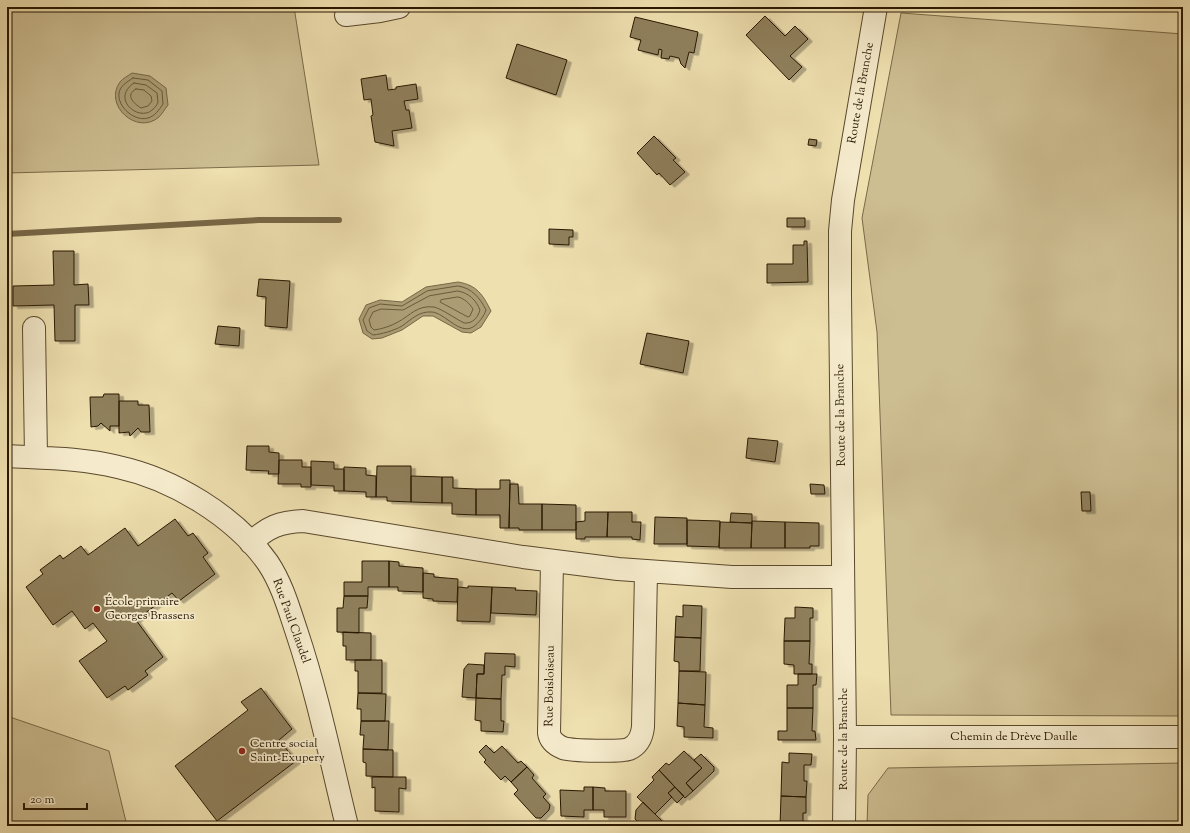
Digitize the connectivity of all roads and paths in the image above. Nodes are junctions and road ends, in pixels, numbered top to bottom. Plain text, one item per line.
1 (399, 7) edge
2 (876, 7) edge
3 (346, 15) dead end
4 (34, 328) dead end
5 (7, 456) edge
6 (36, 457) junction
7 (251, 543) junction
8 (552, 562) junction
9 (646, 572) junction
10 (843, 577) junction
11 (1183, 737) edge
12 (845, 738) junction
13 (347, 826) edge
14 (844, 826) edge

1 - 3 street
2 - 10 street, Route de la Branche
4 - 6 street
5 - 6 street, Rue Paul Claudel
6 - 7 street, Rue Paul Claudel
7 - 8 street
7 - 13 street, Rue Paul Claudel
8 - 9 street
8 - 9 street, Rue Boisloiseau
9 - 10 street
10 - 12 street, Route de la Branche
11 - 12 street, Chemin de Drève Daulle
12 - 14 street, Route de la Branche

